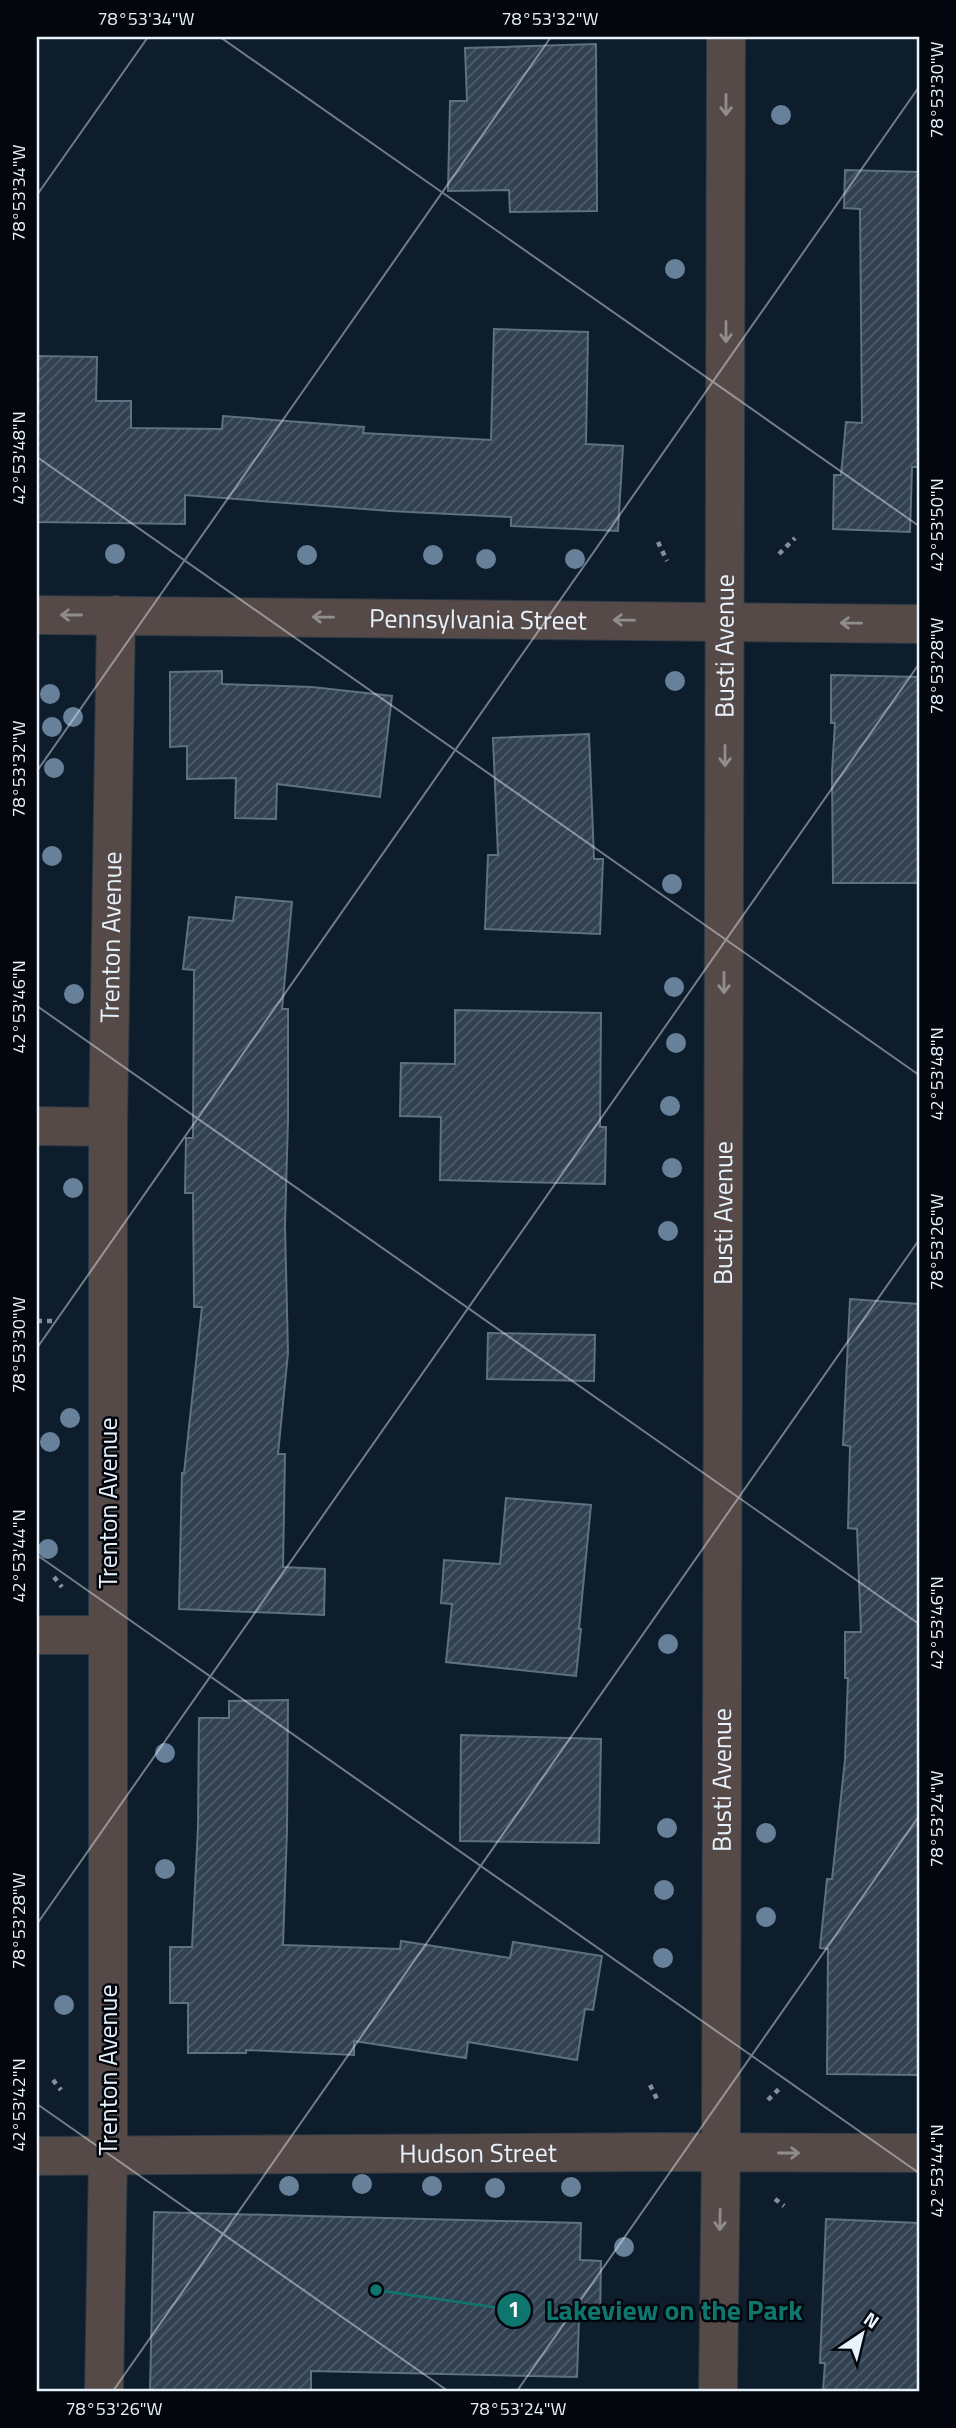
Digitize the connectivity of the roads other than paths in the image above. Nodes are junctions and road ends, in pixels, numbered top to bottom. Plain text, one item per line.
1 (726, 37) edge
2 (37, 615) edge
3 (116, 615) junction
4 (726, 621) junction
5 (919, 624) edge
6 (37, 1126) edge
7 (108, 1127) junction
8 (37, 1635) edge
9 (108, 1635) junction
10 (721, 2152) junction
11 (919, 2153) edge
12 (37, 2156) edge
13 (108, 2156) junction
14 (104, 2391) edge
15 (718, 2391) edge

1 -> 4 street, Busti Avenue
3 -> 2 street, Pennsylvania Street
4 -> 3 street, Pennsylvania Street
3 - 7 street, Trenton Avenue
5 -> 4 street, Pennsylvania Street
4 -> 10 street, Busti Avenue
6 - 7 street
7 - 9 street, Trenton Avenue
8 - 9 street
9 - 13 street, Trenton Avenue
10 -> 11 street, Hudson Street
10 - 13 street, Hudson Street
10 -> 15 street, Busti Avenue
12 - 13 street, Hudson Street
13 - 14 street, Trenton Avenue

